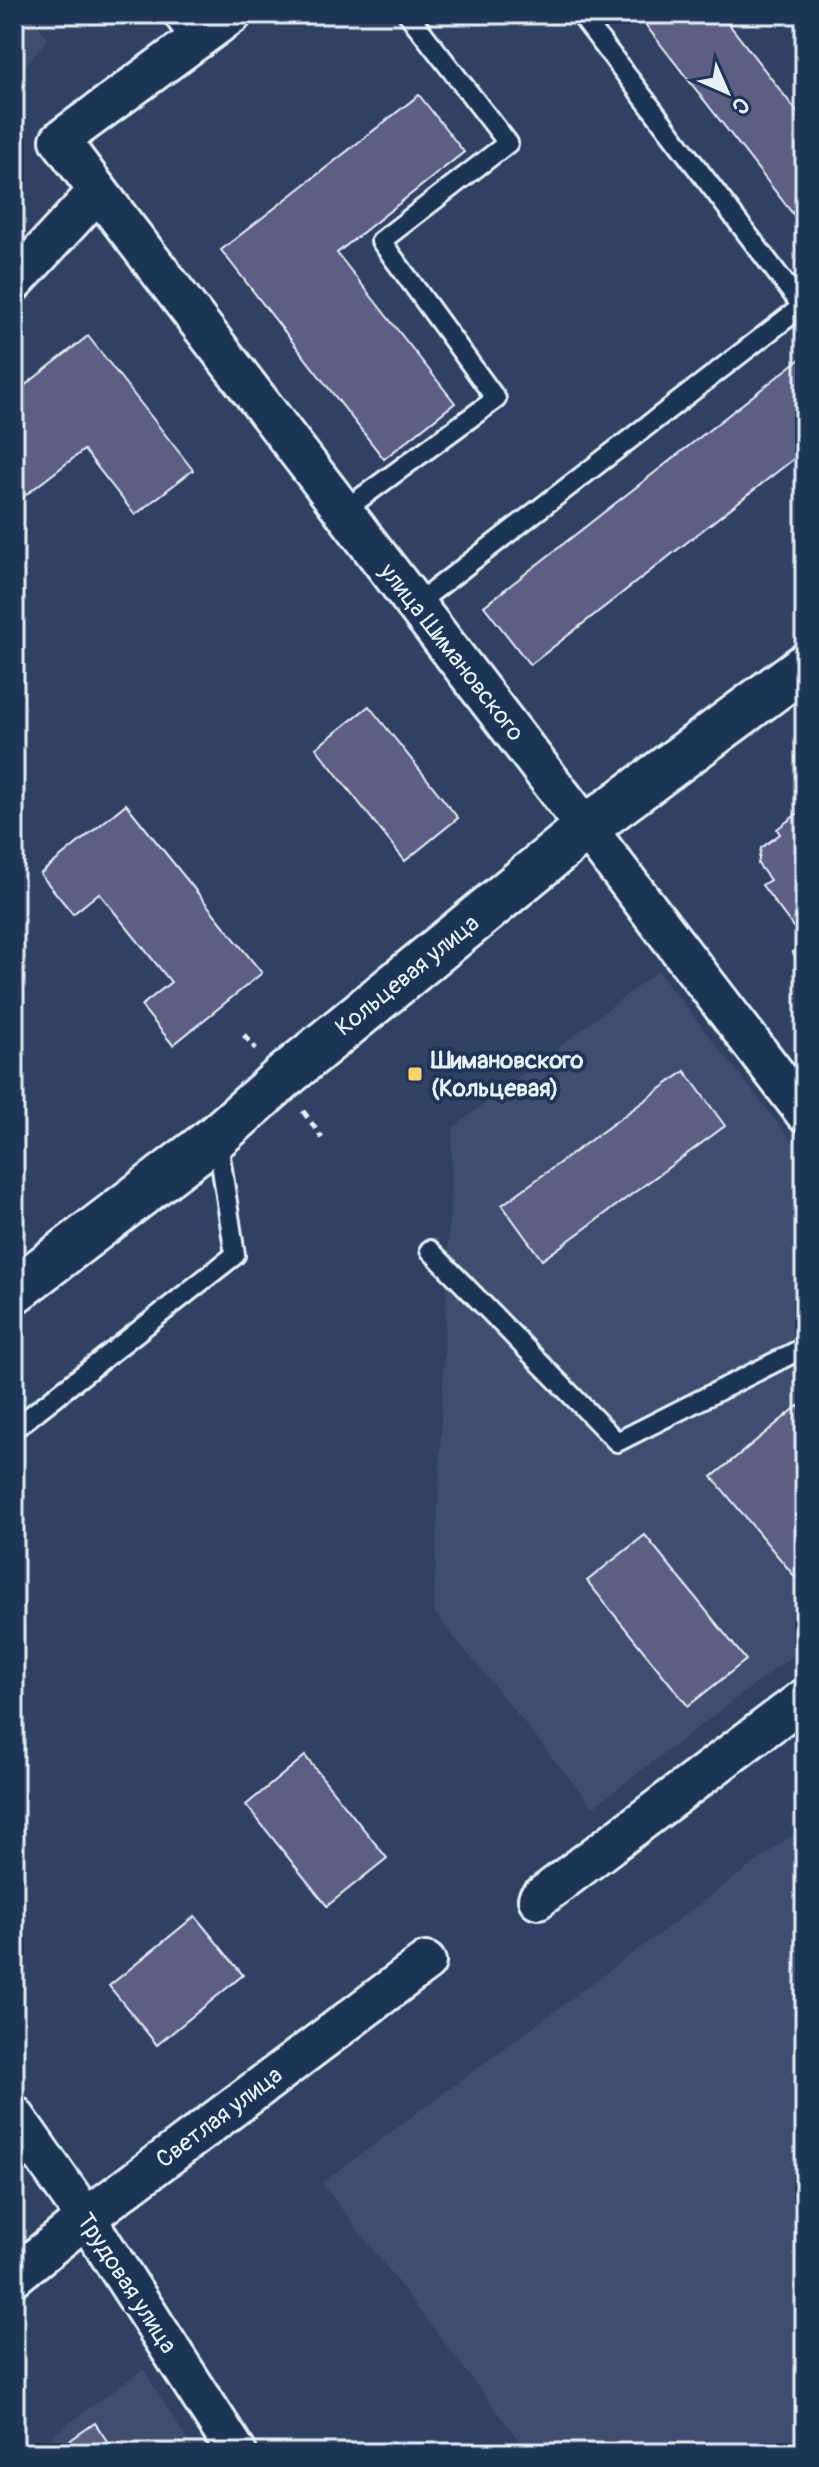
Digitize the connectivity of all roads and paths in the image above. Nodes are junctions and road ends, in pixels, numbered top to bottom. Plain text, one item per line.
1 (232, 14) edge
2 (408, 14) edge
3 (580, 14) edge
4 (182, 29) edge
5 (98, 191) junction
6 (14, 282) edge
7 (804, 305) edge
8 (343, 511) junction
9 (415, 605) junction
10 (805, 666) edge
11 (586, 828) junction
12 (805, 1113) edge
13 (217, 1136) junction
14 (430, 1250) dead end
15 (14, 1291) edge
16 (805, 1347) edge
17 (14, 1429) edge
18 (805, 1698) edge
19 (538, 1899) dead end
20 (426, 1962) dead end
21 (14, 2115) edge
22 (86, 2218) junction
23 (14, 2276) edge
24 (237, 2453) edge

1 - 4 street
2 - 8 lane
3 - 7 lane
4 - 5 street, улица Шимановского
5 - 6 street
5 - 8 street, улица Шимановского
7 - 9 lane
8 - 9 street, улица Шимановского
9 - 11 street, улица Шимановского
10 - 11 street, Кольцевая улица
11 - 12 street, улица Шимановского
11 - 13 street, Кольцевая улица
13 - 15 street, Кольцевая улица
13 - 17 lane
14 - 16 lane
18 - 19 street
20 - 22 street, Светлая улица
21 - 22 street, Трудовая улица
22 - 23 street, Светлая улица
22 - 24 street, Трудовая улица

